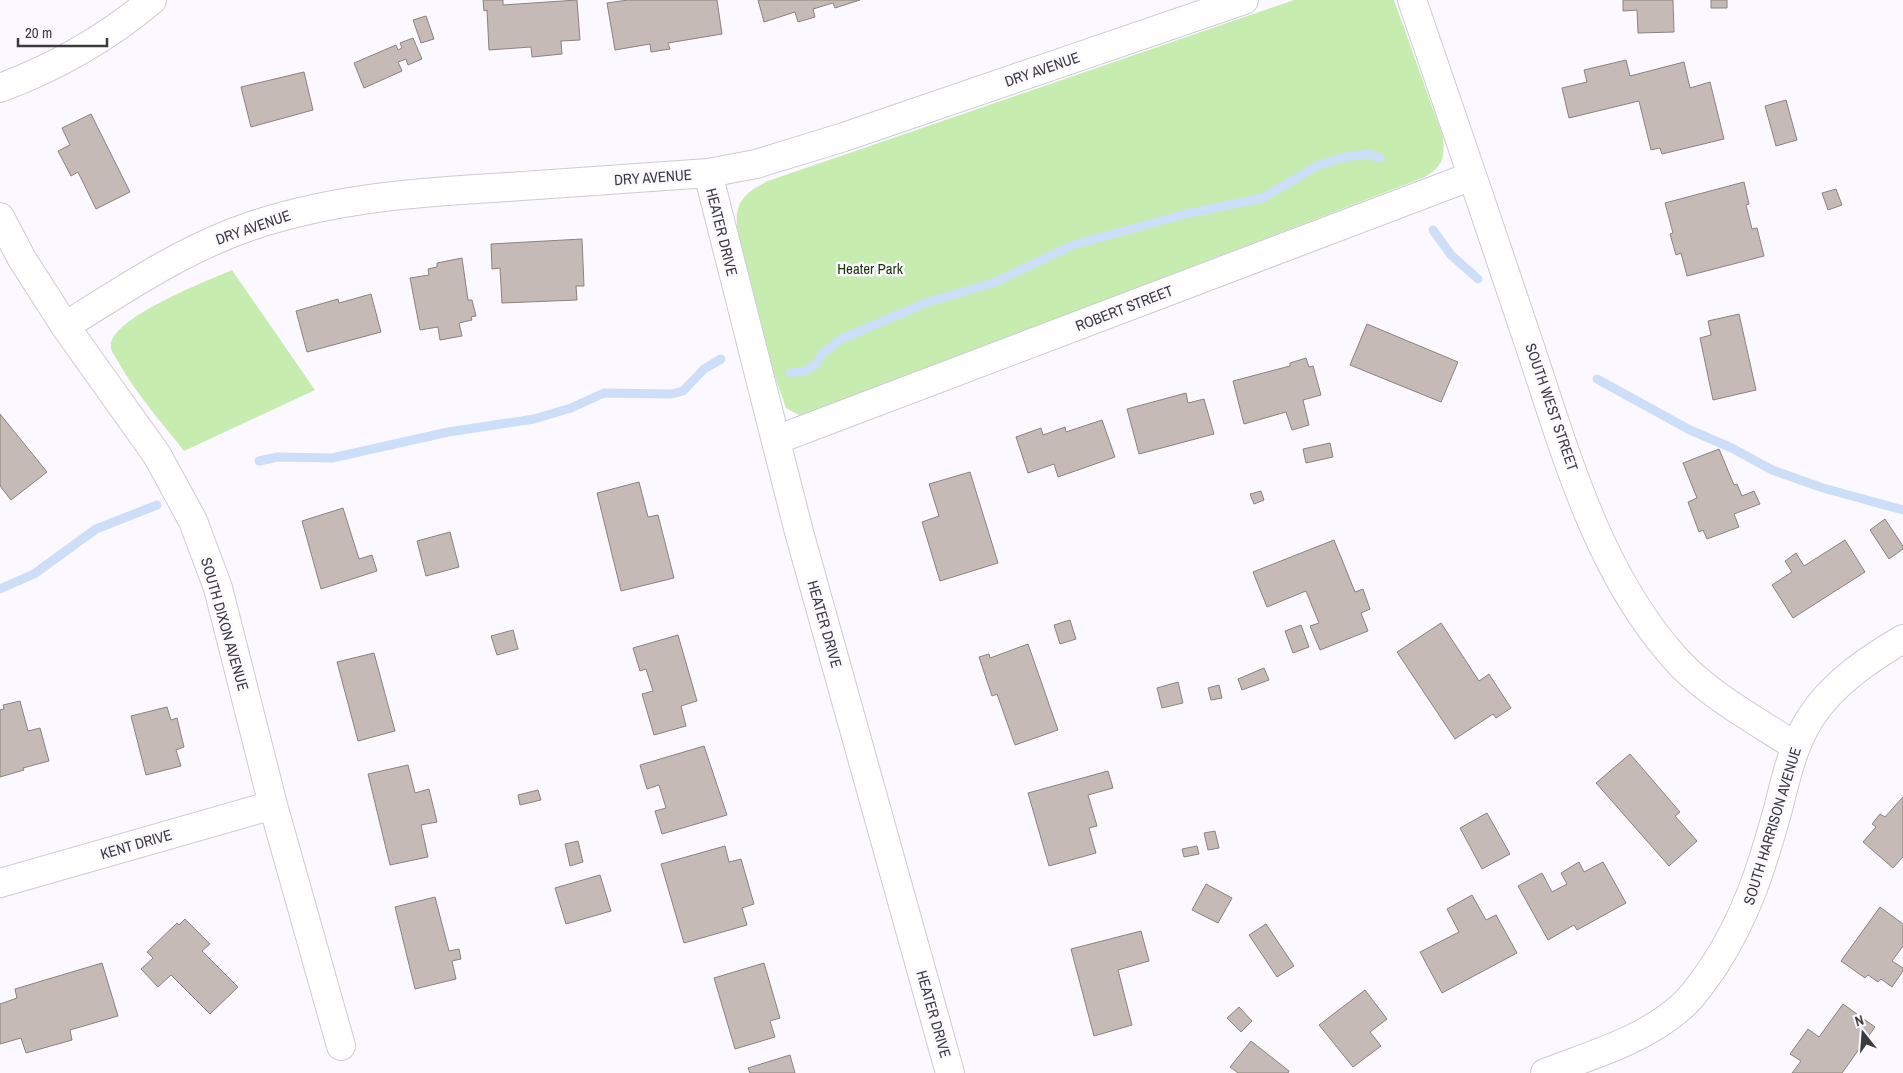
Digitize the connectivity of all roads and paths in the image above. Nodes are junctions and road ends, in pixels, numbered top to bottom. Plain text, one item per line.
1 (152, 0) edge
2 (1244, 0) edge
3 (1412, 0) edge
4 (0, 88) edge
5 (708, 173) junction
6 (1472, 176) junction
7 (0, 217) edge
8 (65, 326) junction
9 (776, 440) junction
10 (1903, 639) edge
11 (1794, 746) junction
12 (272, 804) junction
13 (0, 882) edge
14 (341, 1046) dead end
15 (950, 1073) edge
16 (1545, 1073) edge

1 - 4 street
2 - 5 street, DRY AVENUE
3 - 6 street, SOUTH WEST STREET
5 - 8 street, DRY AVENUE
5 - 9 street, HEATER DRIVE
6 - 9 street, ROBERT STREET
6 - 11 street, SOUTH WEST STREET
7 - 8 street, SOUTH DIXON AVENUE
8 - 12 street, SOUTH DIXON AVENUE
9 - 15 street, HEATER DRIVE
10 - 11 street, SOUTH HARRISON AVENUE
11 - 16 street, SOUTH HARRISON AVENUE
12 - 13 street, KENT DRIVE
12 - 14 street, SOUTH DIXON AVENUE

